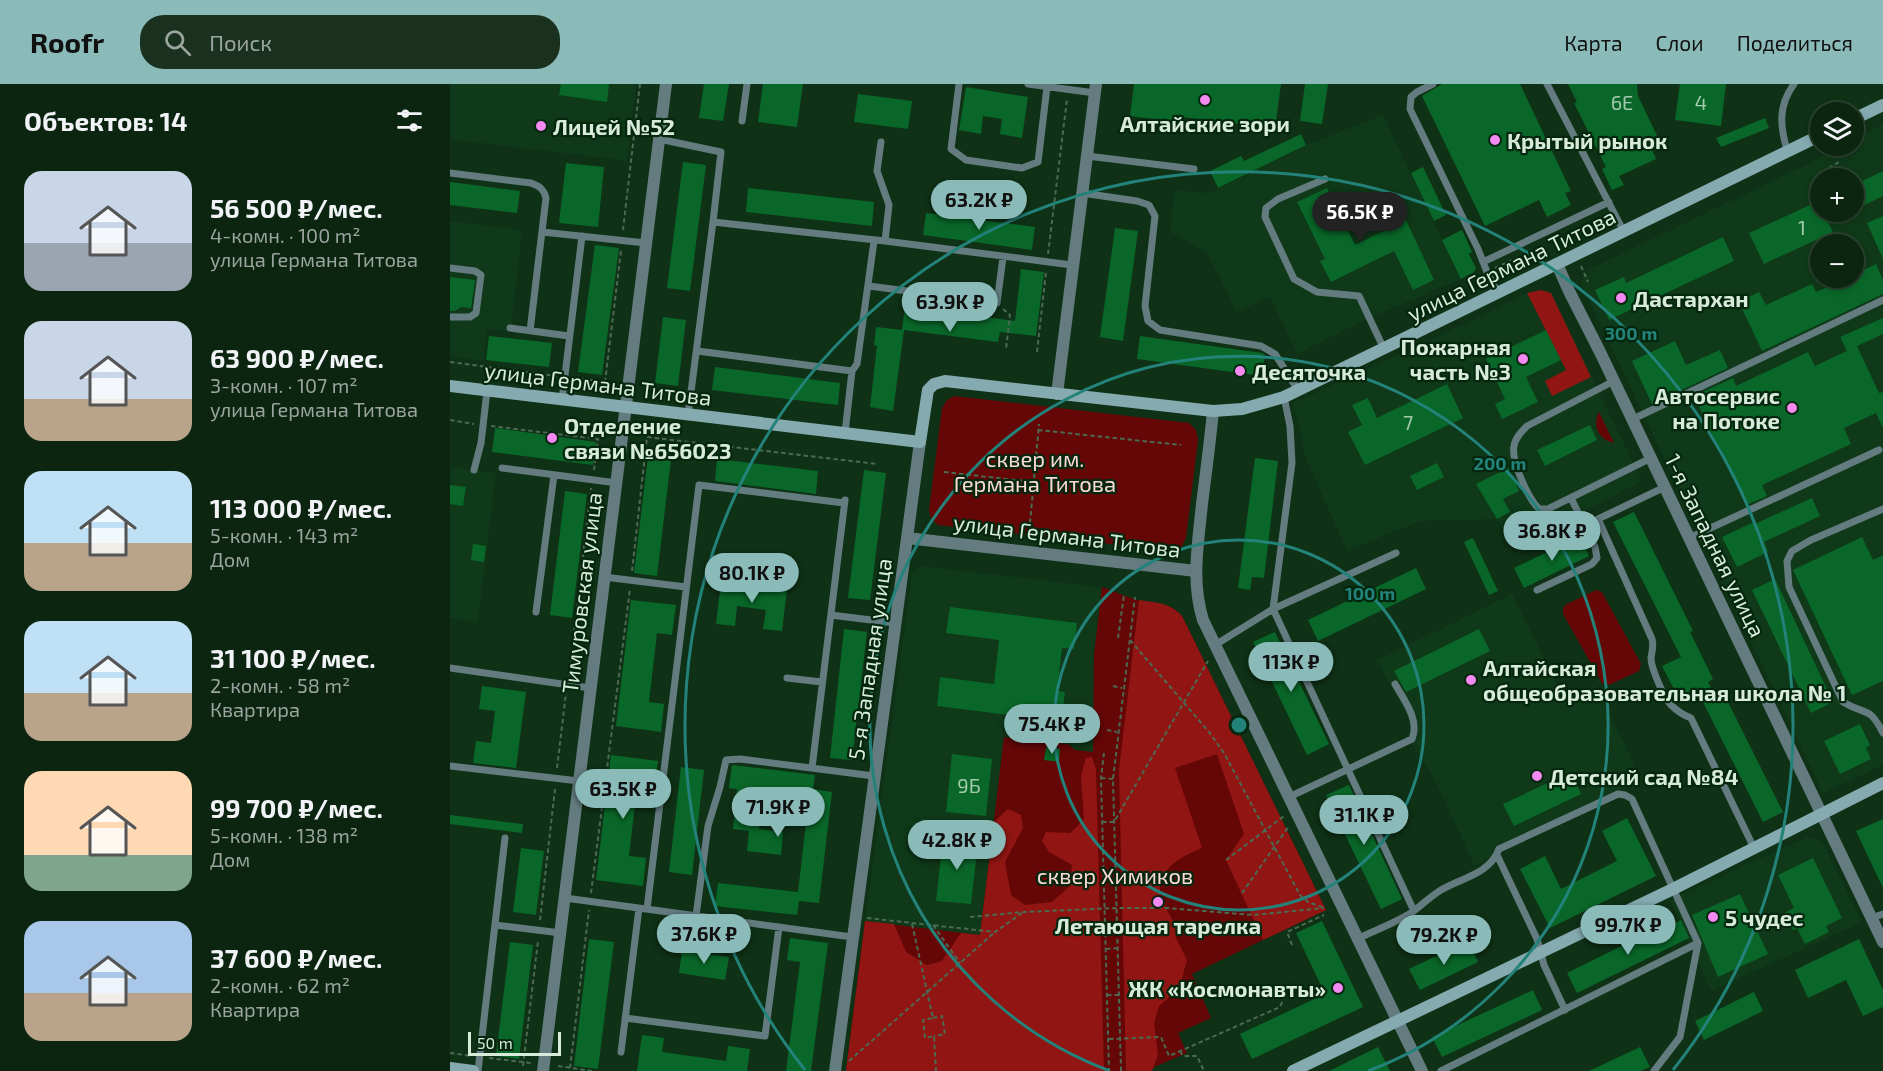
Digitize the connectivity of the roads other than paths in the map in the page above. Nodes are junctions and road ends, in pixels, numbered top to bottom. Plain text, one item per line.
1 (666, 84) edge
2 (747, 84) edge
3 (959, 84) edge
4 (1028, 84) edge
5 (1433, 84) edge
6 (1546, 84) edge
7 (1794, 84) edge
8 (1047, 87) junction
9 (1096, 88) edge
10 (1883, 105) edge
11 (1864, 114) edge
12 (742, 121) dead end
13 (659, 139) junction
14 (1810, 140) edge
15 (881, 142) dead end
16 (1787, 150) junction
17 (1087, 156) junction
18 (1194, 169) dead end
19 (450, 173) edge
20 (1325, 179) dead end
21 (1082, 194) junction
22 (1609, 202) junction
23 (713, 222) junction
24 (543, 232) junction
25 (1624, 232) junction
26 (582, 236) junction
27 (874, 241) junction
28 (885, 241) junction
29 (646, 243) junction
30 (1004, 257) junction
31 (1483, 262) junction
32 (1557, 264) junction
33 (1072, 266) junction
34 (450, 268) edge
35 (869, 286) junction
36 (1498, 293) junction
37 (1883, 300) edge
38 (450, 317) edge
39 (510, 328) dead end
40 (531, 331) junction
41 (569, 336) junction
42 (1384, 349) junction
43 (697, 351) junction
44 (852, 371) junction
45 (1614, 381) junction
46 (450, 386) edge
47 (1298, 390) junction
48 (488, 391) junction
49 (1057, 394) junction
50 (1284, 397) junction
51 (561, 400) junction
52 (625, 408) junction
53 (1213, 411) junction
54 (688, 415) junction
55 (1633, 419) junction
56 (845, 433) junction
57 (920, 442) junction
58 (1879, 450) dead end
59 (1651, 458) junction
60 (502, 468) dead end
61 (474, 470) dead end
62 (554, 475) junction
63 (617, 483) junction
64 (1665, 487) junction
65 (1571, 498) junction
66 (1883, 509) edge
67 (907, 538) junction
68 (1689, 538) junction
69 (1396, 553) dead end
70 (1196, 571) junction
71 (604, 577) junction
72 (686, 587) junction
73 (1537, 590) dead end
74 (1273, 609) junction
75 (536, 612) dead end
76 (831, 615) junction
77 (895, 623) junction
78 (1215, 645) junction
79 (450, 668) edge
80 (787, 678) dead end
81 (822, 682) junction
82 (1395, 684) dead end
83 (590, 688) junction
84 (1883, 733) edge
85 (450, 766) edge
86 (812, 768) junction
87 (1348, 769) junction
88 (874, 776) junction
89 (579, 782) junction
90 (1883, 783) edge
91 (1289, 797) junction
92 (1822, 815) junction
93 (505, 838) dead end
94 (1754, 848) junction
95 (1497, 855) junction
96 (1673, 889) junction
97 (565, 898) junction
98 (639, 908) junction
99 (647, 909) junction
100 (1414, 911) junction
101 (696, 916) junction
102 (1877, 916) edge
103 (495, 925) junction
104 (779, 927) junction
105 (561, 933) junction
106 (852, 938) junction
107 (1357, 939) junction
108 (1883, 942) edge
109 (1698, 943) junction
110 (1540, 953) junction
111 (1565, 1010) junction
112 (625, 1018) junction
113 (1398, 1022) junction
114 (621, 1052) dead end
115 (538, 1067) edge
116 (450, 1068) edge
117 (473, 1071) edge
118 (478, 1071) edge
119 (835, 1071) edge
120 (1293, 1071) edge
121 (1422, 1071) edge
122 (1441, 1071) edge
123 (1654, 1071) edge

1 - 13 street, Тимуровская улица
2 - 12 lane
3 - 8 lane
4 - 8 lane
5 - 31 lane
6 - 22 lane
7 - 16 lane
8 - 9 lane
9 - 17 street
10 - 11 street
13 - 23 lane
13 - 29 street, Тимуровская улица
14 - 16 street, улица Германа Титова
15 - 28 lane
16 - 25 street, улица Германа Титова
17 - 18 lane
17 - 21 street
19 - 24 lane
20 - 42 lane
21 - 33 street
21 - 47 lane
22 - 25 lane
22 - 31 lane
23 - 27 lane
23 - 43 lane
24 - 26 lane
24 - 40 lane
25 - 32 street, улица Германа Титова
26 - 29 lane
26 - 41 lane
27 - 28 lane
27 - 35 lane
28 - 30 lane
29 - 52 street, Тимуровская улица
30 - 33 lane
30 - 35 lane
31 - 36 lane
32 - 36 street, улица Германа Титова
32 - 45 street, 1-я Западная улица
33 - 49 street
34 - 38 lane
35 - 44 lane
36 - 42 street, улица Германа Титова
37 - 55 lane
39 - 40 lane
40 - 41 lane
41 - 51 lane
42 - 47 street, улица Германа Титова
43 - 44 lane
43 - 54 lane
44 - 56 lane
45 - 55 street, 1-я Западная улица
45 - 65 lane
46 - 48 street, улица Германа Титова
47 - 50 street, улица Германа Титова
48 - 51 street, улица Германа Титова
48 - 61 lane
49 - 53 street, улица Германа Титова
49 - 57 street, улица Германа Титова
50 - 53 street, улица Германа Титова
50 - 74 lane
51 - 52 street, улица Германа Титова
52 - 54 street, улица Германа Титова
52 - 63 street, Тимуровская улица
53 - 70 street, улица Германа Титова
54 - 56 street, улица Германа Титова
55 - 59 street, 1-я Западная улица
56 - 57 street, улица Германа Титова
57 - 67 street, улица Германа Титова
58 - 68 lane
59 - 64 street, 1-я Западная улица
59 - 65 lane
60 - 62 lane
62 - 63 lane
62 - 75 lane
63 - 71 street, Тимуровская улица
64 - 68 street, 1-я Западная улица
64 - 94 lane
65 - 73 lane
66 - 84 lane
67 - 70 street, улица Германа Титова
67 - 77 street, 5-я Западная улица
68 - 92 street, 1-я Западная улица
69 - 74 lane
70 - 78 street
71 - 72 lane
71 - 83 street, Тимуровская улица
72 - 76 lane
72 - 99 lane
74 - 78 lane
74 - 87 lane
76 - 77 lane
76 - 81 lane
77 - 88 street, 5-я Западная улица
78 - 91 street
79 - 83 lane
80 - 81 lane
81 - 86 lane
82 - 87 lane
83 - 89 street, Тимуровская улица
85 - 89 lane
86 - 88 lane
86 - 101 lane
87 - 91 lane
87 - 100 lane
88 - 106 street, 5-я Западная улица
89 - 97 street, Тимуровская улица
90 - 92 street
91 - 107 street
92 - 94 street
92 - 102 street, 1-я Западная улица
93 - 103 lane
94 - 96 street
95 - 96 lane
95 - 100 lane
95 - 110 lane
96 - 109 lane
96 - 110 street
97 - 98 lane
97 - 105 street, Тимуровская улица
98 - 99 lane
98 - 112 lane
99 - 101 lane
100 - 107 lane
101 - 104 lane
102 - 108 street, 1-я Западная улица
103 - 105 lane
103 - 118 lane
104 - 106 lane
104 - 112 lane
105 - 115 street, Тимуровская улица
106 - 119 street, 5-я Западная улица
107 - 113 street
109 - 111 lane
109 - 123 lane
110 - 111 lane
110 - 113 street
111 - 122 lane
112 - 114 lane
113 - 120 street
113 - 121 street
116 - 117 street

